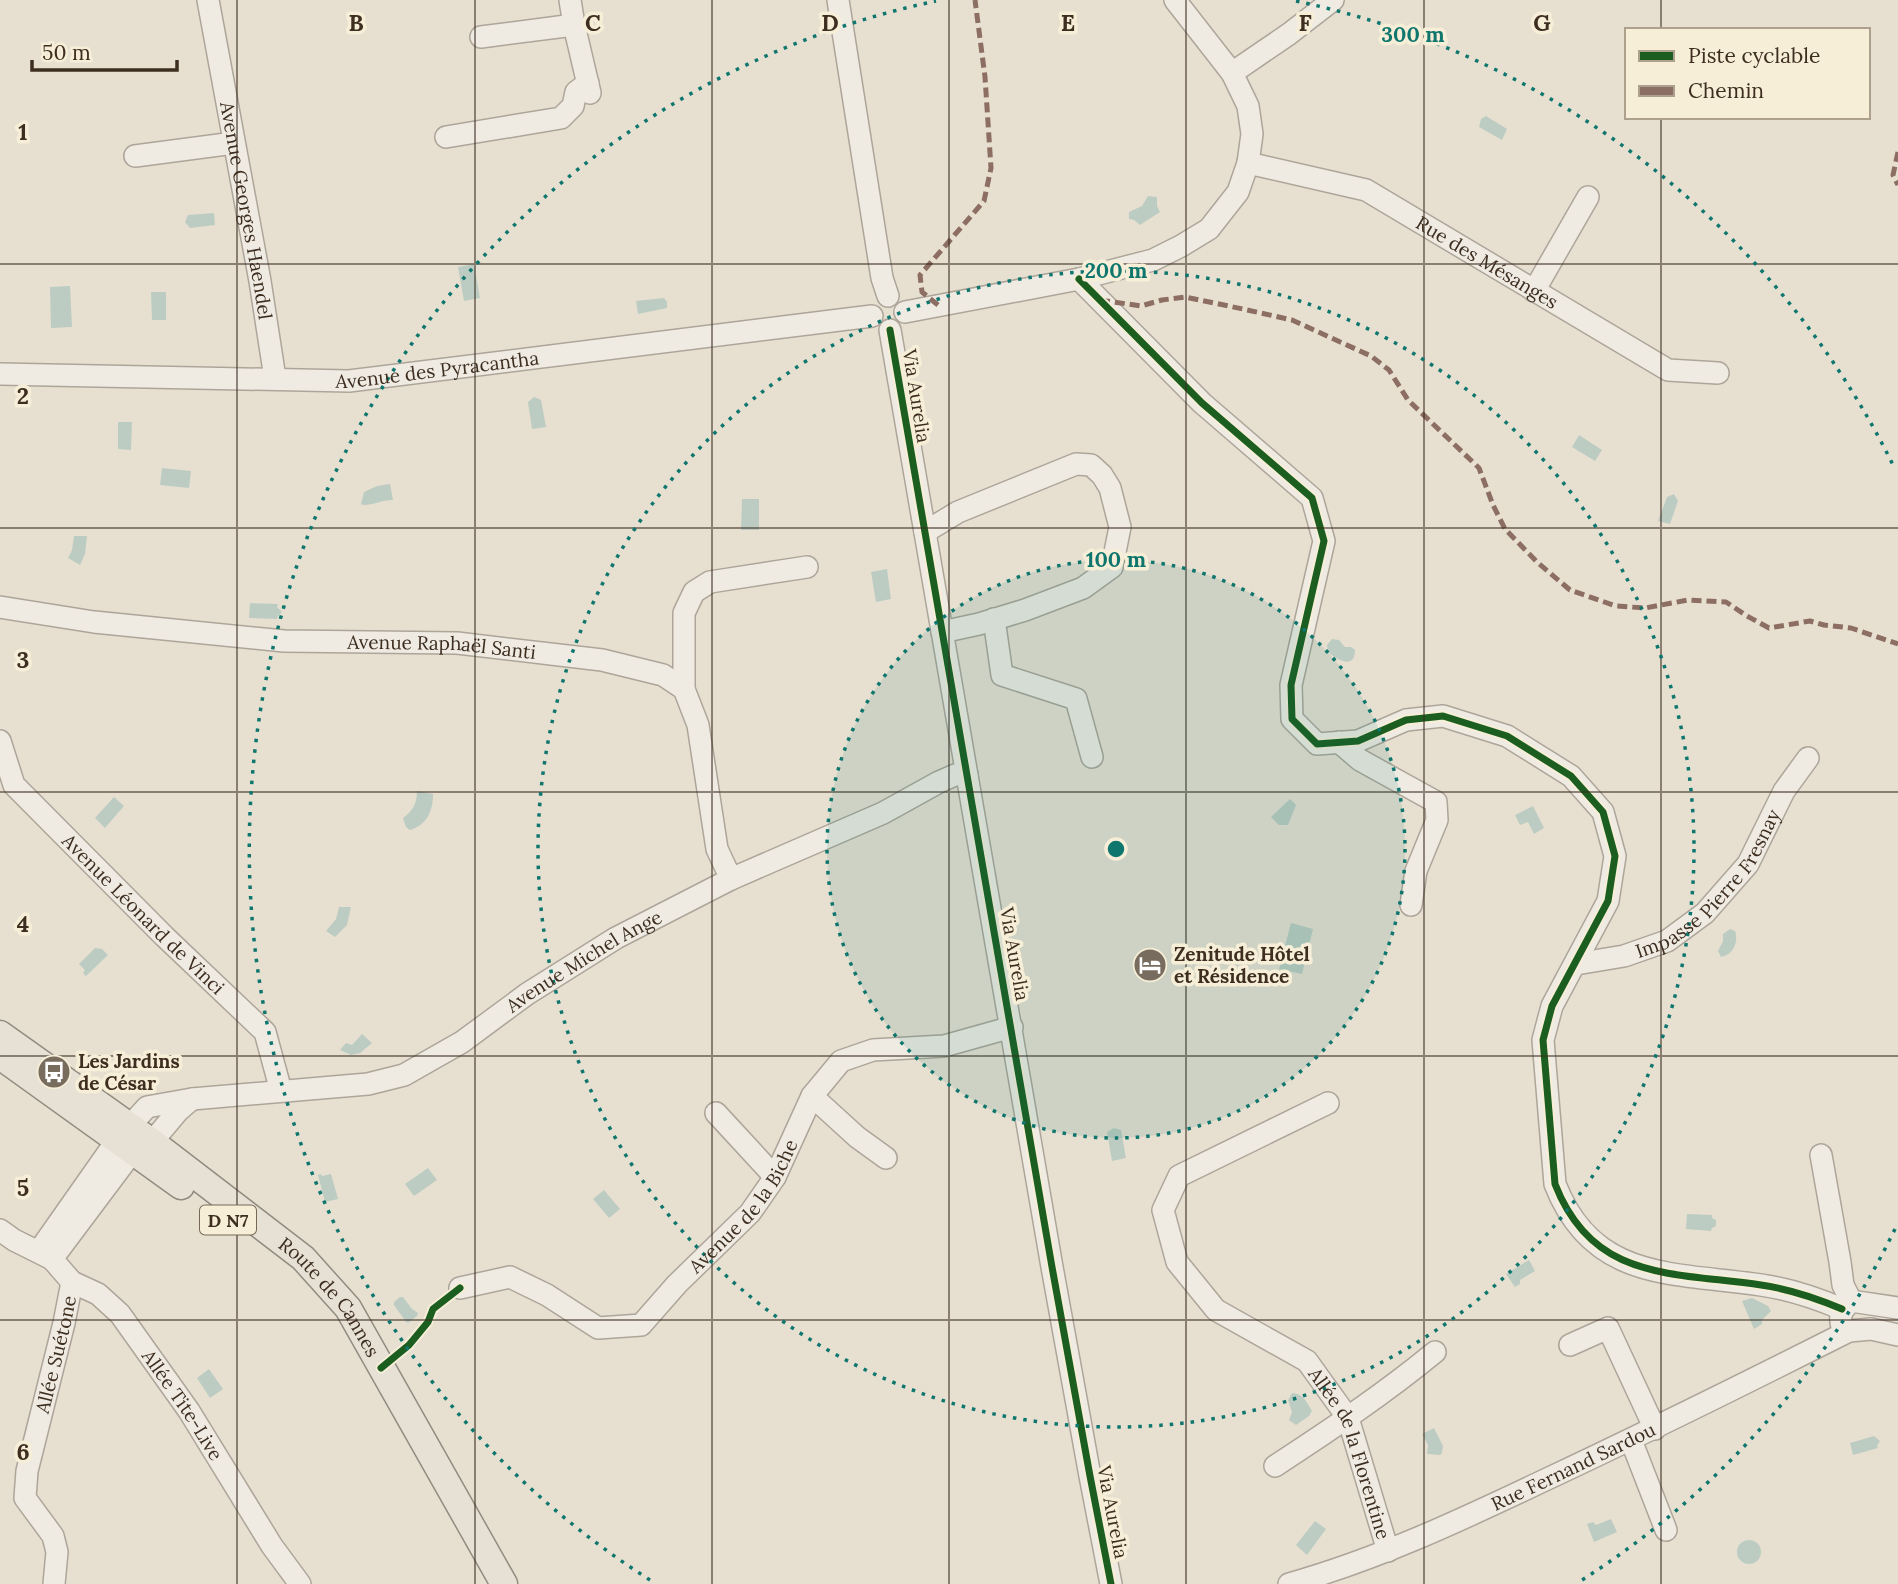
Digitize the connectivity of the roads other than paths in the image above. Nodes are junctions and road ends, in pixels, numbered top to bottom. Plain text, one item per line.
1 (208, 0) edge
2 (570, 0) edge
3 (838, 0) edge
4 (1175, 0) edge
5 (1333, 0) edge
6 (574, 25) junction
7 (481, 37) dead end
8 (1232, 73) junction
9 (446, 137) dead end
10 (234, 143) junction
11 (135, 156) dead end
12 (1248, 163) junction
13 (1588, 197) dead end
14 (1079, 279) junction
15 (1534, 291) junction
16 (888, 296) junction
17 (905, 312) junction
18 (872, 316) junction
19 (890, 330) junction
20 (1718, 373) dead end
21 (0, 374) edge
22 (275, 379) junction
23 (925, 532) junction
24 (807, 567) dead end
25 (0, 607) edge
26 (994, 619) junction
27 (942, 632) junction
28 (684, 688) junction
29 (0, 741) edge
30 (1339, 742) junction
31 (1092, 757) dead end
32 (1808, 758) dead end
33 (967, 775) junction
34 (731, 879) junction
35 (1411, 905) dead end
36 (1576, 964) junction
37 (1012, 1027) junction
38 (0, 1034) edge
39 (0, 1056) edge
40 (281, 1091) junction
41 (812, 1096) junction
42 (1328, 1103) dead end
43 (716, 1113) dead end
44 (133, 1139) junction
45 (1821, 1156) dead end
46 (886, 1158) dead end
47 (775, 1177) junction
48 (0, 1230) edge
49 (46, 1255) junction
50 (72, 1282) junction
51 (460, 1288) dead end
52 (1847, 1305) junction
53 (1898, 1308) edge
54 (1849, 1331) junction
55 (1898, 1335) edge
56 (1570, 1345) dead end
57 (1435, 1352) dead end
58 (381, 1368) junction
59 (1349, 1418) junction
60 (1655, 1429) junction
61 (1631, 1440) junction
62 (1275, 1466) dead end
63 (1666, 1530) dead end
64 (1388, 1551) junction
65 (54, 1584) edge
66 (300, 1584) edge
67 (504, 1584) edge
68 (1111, 1584) edge
69 (1289, 1584) edge

1 - 10 street, Avenue Georges Haendel
2 - 6 street
3 - 16 street
4 - 8 street
5 - 8 street
6 - 7 street
6 - 9 street
8 - 12 street
10 - 11 street
10 - 22 street, Avenue Georges Haendel
12 - 14 street
12 - 15 street, Rue des Mésanges
13 - 15 street
14 - 17 street
14 - 30 street
15 - 20 street, Rue des Mésanges
16 - 17 street
16 - 18 street
17 - 19 street
18 - 19 street
18 - 22 street, Avenue des Pyracantha
19 - 23 street, Via Aurelia
21 - 22 street, Avenue des Pyracantha
23 - 26 street
23 - 27 street, Via Aurelia
24 - 28 street
25 - 28 street, Avenue Raphaël Santi
26 - 27 street
26 - 31 street
27 - 33 street, Via Aurelia
28 - 34 street
29 - 40 street, Avenue Léonard de Vinci
30 - 35 street
30 - 36 street
32 - 36 street, Impasse Pierre Fresnay
33 - 34 street, Avenue Michel Ange
33 - 37 street, Via Aurelia
34 - 40 street, Avenue Michel Ange
36 - 52 street
37 - 41 street, Avenue de la Biche
37 - 68 street, Via Aurelia
38 - 44 main road, Route de Cannes / D N7
39 - 44 main road, Route de Cannes / D N7
40 - 44 street, Avenue Michel Ange
41 - 46 street
41 - 47 street, Avenue de la Biche
42 - 59 street, Allée de la Florentine
43 - 47 street
44 - 49 street, Avenue Michel Ange
44 - 58 main road, Route de Cannes / D N7
44 - 58 main road, Route de Cannes / D N7
45 - 52 street
47 - 51 street, Avenue de la Biche
48 - 49 street
49 - 50 street, Allée Tite-Live
50 - 65 street, Allée Suétone
50 - 66 street, Allée Tite-Live
52 - 53 street
52 - 54 street
54 - 55 street
54 - 60 street, Rue Fernand Sardou
56 - 60 street
57 - 59 street
58 - 67 main road, Route de Cannes / D N7
59 - 62 street
59 - 64 street, Allée de la Florentine
60 - 61 street, Rue Fernand Sardou
61 - 63 street
61 - 64 street, Rue Fernand Sardou
64 - 69 street, Rue Fernand Sardou

